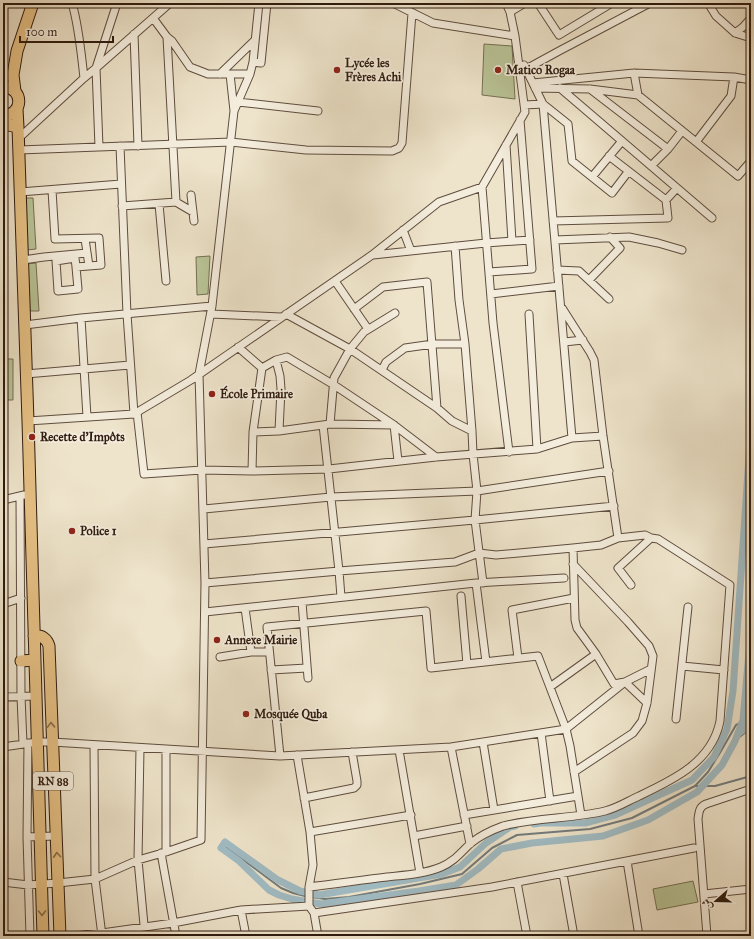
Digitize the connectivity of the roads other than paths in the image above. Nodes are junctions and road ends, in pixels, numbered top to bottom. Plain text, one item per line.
1 (33, 3) edge
2 (72, 3) edge
3 (118, 3) edge
4 (170, 3) edge
5 (259, 3) edge
6 (267, 3) edge
7 (393, 3) edge
8 (506, 3) edge
9 (525, 3) edge
10 (538, 3) edge
11 (612, 3) edge
12 (650, 3) edge
13 (708, 3) edge
14 (510, 12) junction
15 (412, 13) junction
16 (153, 18) junction
17 (751, 18) edge
18 (735, 32) junction
19 (134, 34) junction
20 (515, 36) junction
21 (167, 37) junction
22 (751, 38) edge
23 (255, 40) junction
24 (517, 51) junction
25 (253, 62) junction
26 (96, 68) junction
27 (526, 69) junction
28 (634, 73) junction
29 (220, 74) junction
30 (230, 74) junction
31 (250, 74) junction
32 (8, 76) edge
33 (734, 77) junction
34 (84, 78) junction
35 (751, 80) edge
36 (3, 86) edge
37 (534, 86) junction
38 (560, 88) junction
39 (590, 89) junction
40 (15, 91) junction
41 (638, 95) junction
42 (238, 102) junction
43 (543, 104) junction
44 (524, 105) junction
45 (17, 109) junction
46 (234, 111) junction
47 (318, 111) dead end
48 (3, 116) edge
49 (520, 120) junction
50 (3, 123) edge
51 (682, 131) junction
52 (19, 133) junction
53 (622, 141) junction
54 (231, 142) junction
55 (696, 142) junction
56 (173, 144) junction
57 (506, 145) junction
58 (120, 146) junction
59 (138, 146) junction
60 (99, 147) junction
61 (668, 149) junction
62 (19, 150) junction
63 (609, 156) junction
64 (751, 161) edge
65 (651, 166) junction
66 (628, 172) junction
67 (592, 177) junction
68 (121, 184) junction
69 (482, 187) junction
70 (677, 188) junction
71 (52, 190) junction
72 (20, 192) junction
73 (192, 195) dead end
74 (666, 200) junction
75 (176, 202) junction
76 (159, 204) junction
77 (122, 206) junction
78 (193, 212) junction
79 (712, 218) dead end
80 (194, 221) dead end
81 (553, 221) junction
82 (403, 230) junction
83 (610, 237) junction
84 (85, 239) junction
85 (530, 240) junction
86 (554, 240) junction
87 (512, 241) junction
88 (486, 243) junction
89 (455, 246) junction
90 (682, 250) dead end
91 (411, 251) junction
92 (87, 253) junction
93 (372, 255) junction
94 (23, 260) junction
95 (88, 266) junction
96 (76, 267) junction
97 (557, 270) junction
98 (489, 272) junction
99 (589, 280) junction
100 (166, 281) dead end
101 (335, 281) junction
102 (559, 286) junction
103 (490, 294) junction
104 (609, 299) dead end
105 (212, 306) junction
106 (560, 306) junction
107 (354, 309) junction
108 (395, 313) dead end
109 (127, 314) junction
110 (211, 314) junction
111 (530, 314) dead end
112 (284, 316) junction
113 (81, 318) junction
114 (25, 325) junction
115 (368, 329) junction
116 (582, 340) junction
117 (564, 342) junction
118 (433, 344) junction
119 (465, 344) junction
120 (238, 347) junction
121 (350, 349) junction
122 (276, 360) junction
123 (130, 365) junction
124 (262, 368) junction
125 (84, 369) junction
126 (382, 370) junction
127 (26, 374) junction
128 (199, 374) junction
129 (334, 385) junction
130 (437, 408) junction
131 (135, 413) junction
132 (87, 417) junction
133 (28, 420) junction
134 (394, 424) junction
135 (326, 425) junction
136 (279, 431) junction
137 (253, 432) junction
138 (472, 432) junction
139 (603, 436) junction
140 (572, 438) junction
141 (537, 449) junction
142 (509, 452) junction
143 (473, 454) junction
144 (436, 457) junction
145 (398, 461) junction
146 (329, 469) junction
147 (202, 470) junction
148 (609, 470) junction
149 (252, 471) junction
150 (476, 491) junction
151 (25, 495) junction
152 (331, 497) junction
153 (3, 500) edge
154 (614, 506) junction
155 (204, 509) junction
156 (475, 520) junction
157 (334, 533) junction
158 (618, 538) junction
159 (652, 538) junction
160 (204, 544) junction
161 (573, 548) junction
162 (479, 552) junction
163 (26, 554) junction
164 (573, 564) junction
165 (339, 571) junction
166 (564, 578) dead end
167 (480, 583) junction
168 (205, 584) junction
169 (631, 585) dead end
170 (461, 596) dead end
171 (21, 598) junction
172 (341, 598) junction
173 (574, 598) junction
174 (302, 602) junction
175 (3, 604) edge
176 (245, 608) junction
177 (688, 608) dead end
178 (205, 612) junction
179 (304, 623) junction
180 (34, 636) junction
181 (251, 652) junction
182 (269, 652) junction
183 (596, 654) junction
184 (220, 657) dead end
185 (518, 658) junction
186 (35, 660) junction
187 (21, 661) junction
188 (486, 662) junction
189 (467, 664) junction
190 (682, 666) junction
191 (307, 668) junction
192 (651, 669) junction
193 (271, 670) junction
194 (724, 670) junction
195 (308, 678) dead end
196 (626, 682) junction
197 (550, 687) junction
198 (20, 696) junction
199 (36, 696) junction
200 (3, 697) edge
201 (647, 703) junction
202 (676, 719) dead end
203 (566, 729) junction
204 (541, 733) junction
205 (52, 742) junction
206 (483, 742) junction
207 (29, 743) junction
208 (94, 745) junction
209 (3, 747) edge
210 (451, 747) junction
211 (140, 748) junction
212 (166, 749) junction
213 (399, 750) junction
214 (202, 752) junction
215 (352, 752) junction
216 (297, 755) junction
217 (280, 756) junction
218 (574, 772) junction
219 (751, 789) edge
220 (578, 796) junction
221 (304, 798) junction
222 (550, 801) junction
223 (33, 808) junction
224 (494, 810) junction
225 (411, 815) junction
226 (464, 815) junction
227 (580, 815) junction
228 (467, 826) junction
229 (310, 832) junction
230 (40, 836) junction
231 (55, 836) junction
232 (414, 836) junction
233 (27, 837) junction
234 (470, 844) junction
235 (694, 848) dead end
236 (163, 852) junction
237 (138, 860) junction
238 (627, 861) junction
239 (420, 873) junction
240 (563, 874) junction
241 (95, 879) junction
242 (3, 882) edge
243 (517, 882) junction
244 (58, 883) junction
245 (42, 884) junction
246 (28, 885) junction
247 (751, 888) edge
248 (309, 890) junction
249 (704, 894) junction
250 (308, 904) junction
251 (241, 910) junction
252 (314, 913) junction
253 (173, 922) junction
254 (145, 927) junction
255 (102, 935) edge
256 (30, 936) edge
257 (43, 936) edge
258 (60, 936) edge
259 (73, 936) edge
260 (146, 936) edge
261 (176, 936) edge
262 (246, 936) edge
263 (318, 936) edge
264 (527, 936) edge
265 (574, 936) edge
266 (639, 936) edge
267 (707, 936) edge

1 - 32 main road
2 - 34 street
3 - 26 street
4 - 16 street
5 - 23 street
6 - 25 street
7 - 15 street
8 - 14 street
9 - 14 street
10 - 11 street
12 - 27 street
13 - 18 street
14 - 20 street
15 - 20 street
15 - 54 street
16 - 19 street
16 - 21 street
17 - 18 street
18 - 22 street
19 - 26 street
19 - 59 street
20 - 24 street
21 - 29 street
21 - 56 street
23 - 25 street
23 - 29 street
24 - 27 street
24 - 44 street
25 - 31 street
26 - 34 street
26 - 60 street
27 - 37 street
28 - 33 street
28 - 37 street
28 - 41 street
29 - 30 street
30 - 31 street
30 - 46 street
31 - 42 street
32 - 36 main road
32 - 40 main road
33 - 35 street
33 - 55 street
34 - 52 street
36 - 40 main road
37 - 38 street
37 - 43 street
38 - 39 street
38 - 53 street
39 - 41 street
39 - 61 street
40 - 45 main road
41 - 51 street
42 - 46 street
42 - 47 street
43 - 44 street
43 - 67 street
43 - 81 street
44 - 49 street
45 - 48 main road
45 - 52 main road
46 - 54 street
49 - 57 street
49 - 85 street
50 - 52 main road
51 - 55 street
51 - 61 street
52 - 62 main road
53 - 63 street
53 - 65 street
54 - 56 street
54 - 105 street
55 - 64 street
56 - 59 street
56 - 75 street
57 - 69 street
57 - 87 street
58 - 59 street
58 - 60 street
58 - 68 street
60 - 62 street
61 - 65 street
62 - 72 main road
63 - 66 street
63 - 67 street
65 - 70 street
66 - 67 street
66 - 74 street
68 - 71 street
68 - 77 street
69 - 82 street
69 - 88 street
70 - 74 street
70 - 79 street
71 - 72 street
71 - 84 street
72 - 94 main road
73 - 78 street
74 - 81 street
75 - 76 street
75 - 78 street
76 - 77 street
76 - 100 street
77 - 109 street
78 - 80 street
81 - 86 street
82 - 91 street
82 - 93 street
83 - 86 street
83 - 90 street
83 - 99 street
84 - 92 street
84 - 95 street
85 - 87 street
85 - 98 street
86 - 97 street
87 - 88 street
88 - 89 street
88 - 98 street
89 - 91 street
89 - 119 street
91 - 93 street
92 - 94 street
92 - 95 street
93 - 101 street
94 - 114 main road
95 - 96 street
96 - 96 street
97 - 99 street
97 - 102 street
98 - 103 street
99 - 104 street
101 - 107 street
101 - 112 street
102 - 103 street
102 - 106 street
103 - 142 street
105 - 109 street
105 - 110 street
106 - 116 street
106 - 117 street
107 - 115 street
107 - 118 street
108 - 115 street
109 - 113 street
109 - 123 street
110 - 112 street
110 - 128 street
111 - 141 street
112 - 120 street
112 - 121 street
113 - 114 street
113 - 125 street
114 - 127 main road
115 - 121 street
116 - 117 street
116 - 139 street
117 - 140 street
118 - 119 street
118 - 126 street
118 - 130 street
119 - 138 street
120 - 124 street
120 - 128 street
121 - 126 street
121 - 129 street
122 - 124 street
122 - 129 street
122 - 136 street
123 - 125 street
123 - 131 street
124 - 137 street
125 - 127 street
125 - 132 street
126 - 130 street
127 - 133 main road
128 - 131 street
128 - 147 street
129 - 134 street
129 - 135 street
130 - 138 street
131 - 132 street
131 - 147 street
132 - 133 street
133 - 151 main road
134 - 135 street
134 - 144 street
134 - 145 street
135 - 136 street
135 - 146 street
136 - 137 street
137 - 149 street
138 - 143 street
139 - 140 street
139 - 148 street
140 - 141 street
141 - 142 street
142 - 143 street
143 - 144 street
143 - 150 street
144 - 145 street
145 - 146 street
146 - 149 street
146 - 152 street
147 - 149 street
147 - 155 street
148 - 150 street
148 - 154 street
150 - 152 street
150 - 156 street
151 - 153 street
151 - 163 main road
152 - 155 street
152 - 157 street
154 - 156 street
154 - 158 street
155 - 160 street
156 - 157 street
156 - 162 street
157 - 160 street
157 - 165 street
158 - 159 street
158 - 161 street
159 - 169 street
159 - 194 street
160 - 168 street
161 - 162 street
161 - 164 street
162 - 165 street
162 - 167 street
163 - 171 street
163 - 180 main road
164 - 173 street
164 - 192 street
165 - 168 street
165 - 172 street
166 - 167 street
167 - 172 street
167 - 188 street
168 - 178 street
170 - 189 street
171 - 175 street
171 - 187 street
172 - 174 street
173 - 183 street
173 - 185 street
174 - 176 street
174 - 179 street
176 - 178 street
176 - 181 street
177 - 190 street
178 - 214 street
179 - 182 street
179 - 189 street
179 - 191 street
180 - 186 main road
205 -> 180 main road, RN 88
181 - 182 street
181 - 184 street
182 - 193 street
183 - 196 street
183 - 197 street
185 - 188 street
185 - 197 street
186 - 187 main road
186 - 199 main road
187 - 198 street
188 - 189 street
190 - 194 street
190 - 202 street
191 - 193 street
191 - 195 street
192 - 196 street
192 - 201 street
193 - 217 street
194 - 227 street
196 - 201 street
196 - 203 street
197 - 203 street
198 - 199 street
198 - 200 street
198 - 207 street
199 - 207 main road
201 - 218 street
203 - 204 street
203 - 218 street
204 - 206 street
204 - 222 street
205 - 207 street
205 - 208 street
205 - 231 main road, RN 88
206 - 210 street
206 - 224 street
207 - 209 street
207 - 223 main road
208 - 211 street
208 - 241 street
210 - 213 street
210 - 226 street
211 - 212 street
211 - 237 street
212 - 214 street
212 - 236 street
213 - 215 street
213 - 225 street
214 - 217 street
214 - 236 street
215 - 216 street
215 - 221 street
216 - 217 street
216 - 221 street
218 - 220 street
219 - 249 street
220 - 222 street
220 - 227 street
221 - 229 street
222 - 224 street
223 - 230 main road
223 - 233 street
224 - 226 street
225 - 229 street
225 - 232 street
226 - 228 street
227 - 234 street
228 - 232 street
228 - 234 street
229 - 248 street
230 - 231 street
230 - 233 street
230 - 245 main road
244 -> 231 main road, RN 88
232 - 239 street
233 - 246 street
234 - 239 street
235 - 238 street
236 - 237 street
236 - 253 street
237 - 241 street
237 - 254 street
238 - 240 street
238 - 266 street
239 - 248 street
240 - 243 street
240 - 265 street
241 - 244 street
241 - 255 street
242 - 246 street
243 - 252 street
243 - 264 street
244 - 245 street
244 - 258 main road, RN 88
245 - 246 street
245 -> 257 main road
246 - 256 street
247 - 249 street
248 - 250 street
249 - 267 street
250 - 251 street
250 - 252 street
251 - 253 street
251 - 262 street
252 - 263 street
253 - 254 street
253 - 261 street
254 - 255 street
254 - 260 street
255 - 259 street

